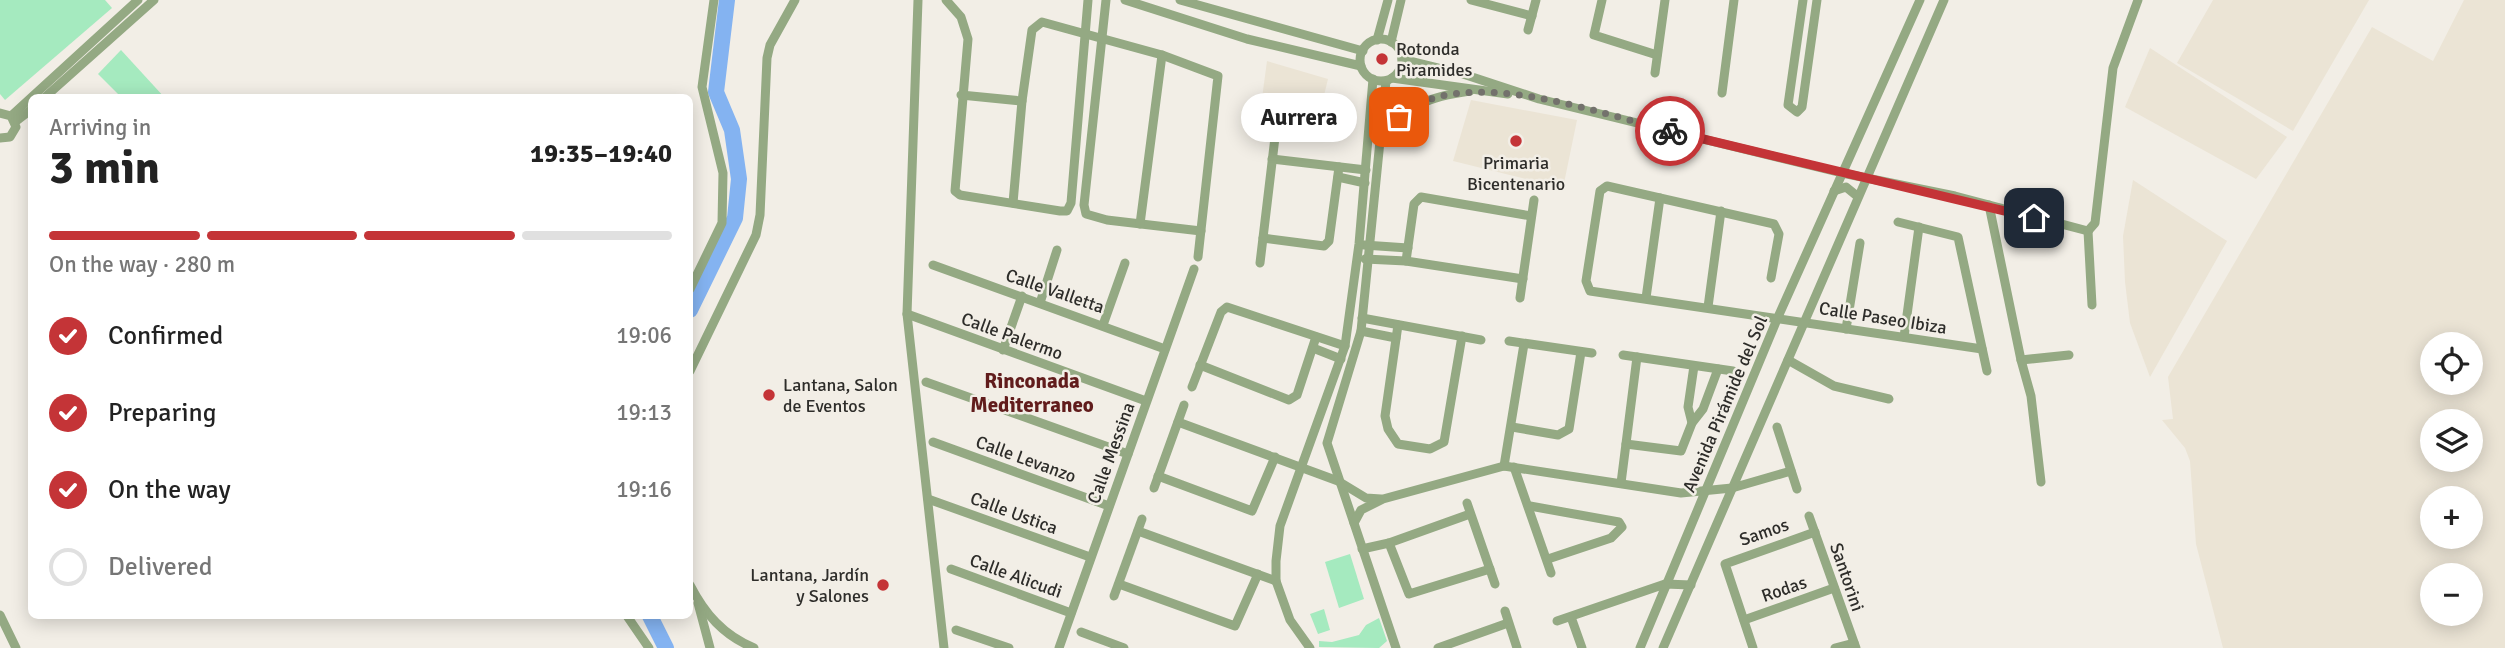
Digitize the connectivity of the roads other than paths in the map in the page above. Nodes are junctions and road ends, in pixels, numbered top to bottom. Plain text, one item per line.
1 (138, 0) edge
2 (154, 0) edge
3 (715, 0) edge
4 (795, 0) edge
5 (918, 0) edge
6 (946, 0) edge
7 (1088, 0) edge
8 (1106, 0) edge
9 (1125, 0) edge
10 (1180, 0) edge
11 (1388, 0) edge
12 (1401, 0) edge
13 (1471, 0) edge
14 (1536, 0) edge
15 (1602, 0) edge
16 (1665, 0) edge
17 (1734, 0) edge
18 (1803, 0) edge
19 (1817, 0) edge
20 (1920, 0) edge
21 (1944, 0) edge
22 (2138, 0) edge
23 (1532, 16) junction
24 (1528, 30) dead end
25 (1087, 33) junction
26 (1100, 36) junction
27 (1377, 40) junction
28 (1391, 41) junction
29 (1363, 51) junction
30 (1162, 55) junction
31 (1657, 55) junction
32 (1402, 59) junction
33 (1361, 66) junction
34 (1655, 73) dead end
35 (1373, 79) junction
36 (1389, 80) junction
37 (1482, 89) junction
38 (1723, 93) dead end
39 (39, 94) edge
40 (48, 94) edge
41 (961, 95) junction
42 (1539, 99) junction
43 (1022, 101) junction
44 (28, 105) edge
45 (28, 111) edge
46 (0, 113) edge
47 (13, 119) junction
48 (1276, 129) dead end
49 (1380, 136) junction
50 (0, 138) edge
51 (1272, 159) junction
52 (1366, 170) junction
53 (1341, 172) junction
54 (1842, 173) junction
55 (1865, 177) junction
56 (1365, 183) junction
57 (1833, 191) junction
58 (1857, 196) junction
59 (1660, 198) junction
60 (1534, 200) dead end
61 (1013, 203) junction
62 (1989, 205) junction
63 (1721, 211) junction
64 (1531, 216) junction
65 (1898, 222) dead end
66 (1140, 224) junction
67 (1919, 227) junction
68 (1201, 231) junction
69 (2088, 231) junction
70 (1263, 238) junction
71 (1860, 243) dead end
72 (1359, 244) junction
73 (1370, 245) junction
74 (1408, 248) junction
75 (1057, 250) dead end
76 (1198, 257) dead end
77 (1357, 259) junction
78 (1368, 259) junction
79 (1406, 261) junction
80 (1125, 263) dead end
81 (1260, 263) dead end
82 (933, 265) dead end
83 (1194, 269) dead end
84 (1771, 278) dead end
85 (1523, 279) junction
86 (693, 283) edge
87 (1022, 296) junction
88 (1520, 298) dead end
89 (1646, 298) junction
90 (1040, 303) junction
91 (2092, 305) dead end
92 (1708, 307) junction
93 (907, 314) junction
94 (1778, 317) junction
95 (1362, 318) junction
96 (1805, 321) junction
97 (1103, 324) junction
98 (1398, 325) junction
99 (1846, 329) junction
100 (1360, 331) junction
101 (1462, 336) junction
102 (1318, 337) junction
103 (1903, 337) junction
104 (1396, 338) junction
105 (1481, 340) dead end
106 (1509, 341) dead end
107 (1524, 344) junction
108 (1345, 346) junction
109 (1314, 348) junction
110 (1165, 349) junction
111 (1982, 349) junction
112 (1003, 350) junction
113 (1581, 352) junction
114 (1592, 353) dead end
115 (1623, 355) dead end
116 (2069, 355) dead end
117 (1637, 357) junction
118 (1341, 359) junction
119 (1788, 360) junction
120 (2021, 360) junction
121 (1200, 365) junction
122 (693, 366) edge
123 (1694, 366) junction
124 (1718, 369) junction
125 (1732, 371) dead end
126 (1987, 371) dead end
127 (926, 382) dead end
128 (1192, 387) dead end
129 (1889, 399) dead end
130 (1146, 401) junction
131 (1184, 405) dead end
132 (1178, 422) junction
133 (1692, 424) junction
134 (1512, 427) junction
135 (1777, 427) dead end
136 (933, 442) dead end
137 (1626, 444) junction
138 (1128, 454) junction
139 (1279, 458) junction
140 (1504, 466) junction
141 (1304, 467) junction
142 (1514, 467) junction
143 (1791, 471) junction
144 (1158, 476) junction
145 (1338, 481) junction
146 (2041, 482) dead end
147 (1621, 483) junction
148 (1154, 488) dead end
149 (1732, 488) junction
150 (1797, 489) dead end
151 (1704, 493) junction
152 (928, 499) junction
153 (1383, 499) junction
154 (1467, 503) dead end
155 (1109, 506) junction
156 (1530, 506) junction
157 (1470, 514) junction
158 (1809, 516) dead end
159 (1142, 519) dead end
160 (1354, 523) junction
161 (1138, 531) junction
162 (1815, 532) junction
163 (1389, 543) junction
164 (1362, 549) junction
165 (1090, 557) junction
166 (1548, 559) junction
167 (951, 569) dead end
168 (1490, 569) junction
169 (1551, 573) dead end
170 (1259, 574) junction
171 (1276, 582) junction
172 (1119, 584) junction
173 (1495, 584) dead end
174 (1665, 584) junction
175 (1691, 585) junction
176 (1834, 588) junction
177 (693, 591) edge
178 (1114, 596) dead end
179 (698, 601) junction
180 (1505, 611) dead end
181 (1071, 613) junction
182 (0, 615) edge
183 (1571, 617) junction
184 (629, 619) edge
185 (1744, 620) junction
186 (1558, 621) dead end
187 (1508, 623) junction
188 (956, 630) dead end
189 (1082, 632) dead end
190 (1855, 645) edge
191 (16, 648) edge
192 (649, 648) edge
193 (709, 648) edge
194 (754, 648) edge
195 (944, 648) edge
196 (1009, 648) edge
197 (1059, 648) edge
198 (1124, 648) edge
199 (1310, 648) edge
200 (1396, 648) edge
201 (1438, 648) edge
202 (1517, 648) edge
203 (1582, 648) edge
204 (1640, 648) edge
205 (1663, 648) edge
206 (1753, 648) edge
207 (1835, 648) edge

1 - 39 street
2 - 40 street
3 - 86 street
4 - 122 street
5 - 93 street
6 - 41 street
7 - 25 street
8 - 26 street
9 - 33 street
10 - 29 street
11 - 27 street
12 - 28 street
13 - 23 street
14 - 23 street
15 - 31 street
16 - 31 street
17 - 38 street
18 - 19 street
20 - 54 street, Avenida Pirámide del Sol
21 - 55 street
22 - 69 street
23 - 24 street
25 - 26 street
25 - 43 street
25 - 61 street
26 - 30 street
26 - 66 street
27 - 28 street
27 - 29 street
28 - 32 street
29 - 33 street
30 - 66 street
30 - 68 street
31 - 34 street
32 - 36 street
32 - 42 street
33 - 35 street
35 - 36 street
35 - 52 street
36 - 37 street
36 - 49 street
37 - 42 street
37 - 49 street
41 - 43 street
41 - 61 street
42 - 54 street
43 - 61 street
44 - 47 street
45 - 47 street
46 - 47 street
47 - 50 street
48 - 51 street
49 - 73 street
51 - 53 street
51 - 70 street
52 - 53 street
52 - 56 street
53 - 56 street
53 - 70 street
54 - 55 street
54 - 57 street, Avenida Pirámide del Sol
55 - 58 street
55 - 62 street
56 - 72 street
57 - 58 street
57 - 94 street, Avenida Pirámide del Sol
58 - 96 street
59 - 63 street
59 - 89 street
59 - 89 street, Calle Paseo Ibiza
60 - 64 street
62 - 69 street
62 - 120 street
63 - 84 street
63 - 92 street
64 - 74 street
64 - 85 street
65 - 67 street
66 - 68 street
67 - 103 street
67 - 111 street
68 - 76 street
69 - 91 street
70 - 81 street
71 - 99 street
72 - 73 street
72 - 77 street
73 - 74 street
73 - 78 street
74 - 79 street
75 - 90 street
77 - 78 street
77 - 108 street
78 - 79 street
78 - 95 street
79 - 85 street
80 - 97 street
82 - 87 street, Calle Valletta
83 - 110 street, Calle Messina
85 - 88 street
87 - 90 street, Calle Valletta
87 - 112 street
89 - 92 street, Calle Paseo Ibiza
90 - 97 street, Calle Valletta
92 - 94 street, Calle Paseo Ibiza
93 - 112 street, Calle Palermo
93 - 152 street
94 - 96 street, Calle Paseo Ibiza
94 - 151 street, Avenida Pirámide del Sol
95 - 98 street
95 - 100 street
96 - 99 street, Calle Paseo Ibiza
96 - 119 street
97 - 110 street, Calle Valletta
98 - 101 street
98 - 104 street
99 - 103 street, Calle Paseo Ibiza
100 - 104 street
100 - 145 street
101 - 104 street
101 - 105 street
102 - 108 street
102 - 109 street
102 - 121 street
103 - 111 street, Calle Paseo Ibiza
106 - 107 street
107 - 113 street
107 - 134 street
108 - 118 street
109 - 118 street
109 - 121 street
110 - 130 street, Calle Messina
111 - 126 street
112 - 130 street, Calle Palermo
113 - 114 street
113 - 134 street
115 - 117 street
116 - 120 street
117 - 123 street
117 - 137 street
118 - 141 street
119 - 129 street
119 - 149 street
120 - 146 street
121 - 128 street
123 - 124 street
123 - 133 street
124 - 125 street
124 - 133 street
127 - 138 street
130 - 138 street, Calle Messina
131 - 132 street
132 - 139 street
132 - 144 street
133 - 137 street
134 - 140 street
135 - 143 street
136 - 155 street, Calle Levanzo
137 - 147 street
138 - 155 street, Calle Messina
139 - 141 street
139 - 144 street
140 - 142 street
140 - 153 street
141 - 145 street
141 - 171 street
142 - 147 street
142 - 156 street
143 - 149 street
143 - 150 street
144 - 148 street
145 - 153 street
145 - 160 street
147 - 151 street
149 - 151 street
149 - 175 street
151 - 174 street, Avenida Pirámide del Sol
152 - 165 street, Calle Ustica
152 - 195 street
153 - 160 street
154 - 157 street
155 - 165 street, Calle Messina
156 - 166 street
156 - 166 street
157 - 163 street
157 - 168 street
158 - 162 street, Santorini
159 - 161 street
160 - 164 street
161 - 170 street
161 - 172 street
162 - 176 street, Santorini
162 - 185 street, Samos
163 - 164 street
163 - 168 street
164 - 200 street
165 - 181 street, Calle Messina
166 - 169 street
167 - 181 street, Calle Alicudi
168 - 173 street
170 - 171 street
170 - 172 street
171 - 199 street
172 - 178 street
174 - 175 street
174 - 183 street
174 - 204 street, Avenida Pirámide del Sol
175 - 205 street
176 - 185 street, Rodas
176 - 190 street, Santorini
177 - 179 street
179 - 193 street
179 - 194 street
180 - 187 street
181 - 197 street, Calle Messina
182 - 191 street
183 - 186 street
183 - 203 street
184 - 192 street
185 - 206 street
187 - 201 street
187 - 202 street
188 - 196 street
189 - 198 street
190 - 207 street

